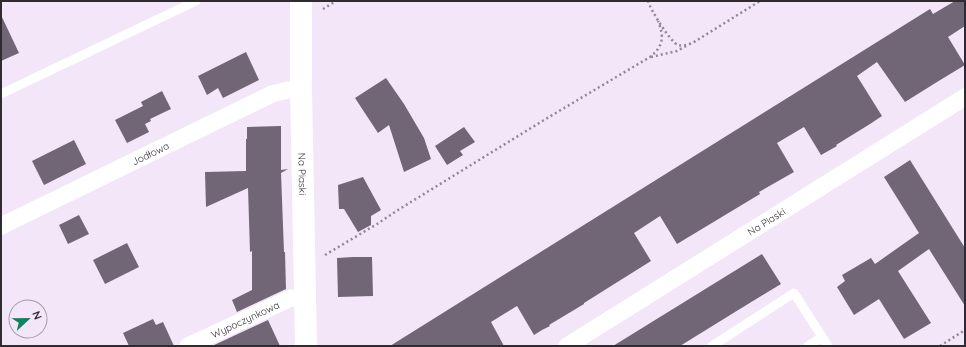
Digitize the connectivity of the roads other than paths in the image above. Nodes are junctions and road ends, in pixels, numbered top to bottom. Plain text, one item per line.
1 (196, 1) edge
2 (301, 1) edge
3 (301, 89) junction
4 (1, 94) edge
5 (965, 97) edge
6 (1, 226) edge
7 (304, 297) junction
8 (822, 337) junction
9 (188, 346) edge
10 (306, 346) edge
11 (567, 346) edge
12 (712, 346) edge
13 (808, 346) edge
14 (828, 346) edge

1 - 4 lane
2 - 3 street, Na Piaski
3 - 6 street, Jodłowa
3 - 7 street, Na Piaski
5 - 11 street, Na Piaski
7 - 9 street, Wypoczynkowa
7 - 10 street, Na Piaski
8 - 12 lane
8 - 13 lane
8 - 14 lane

